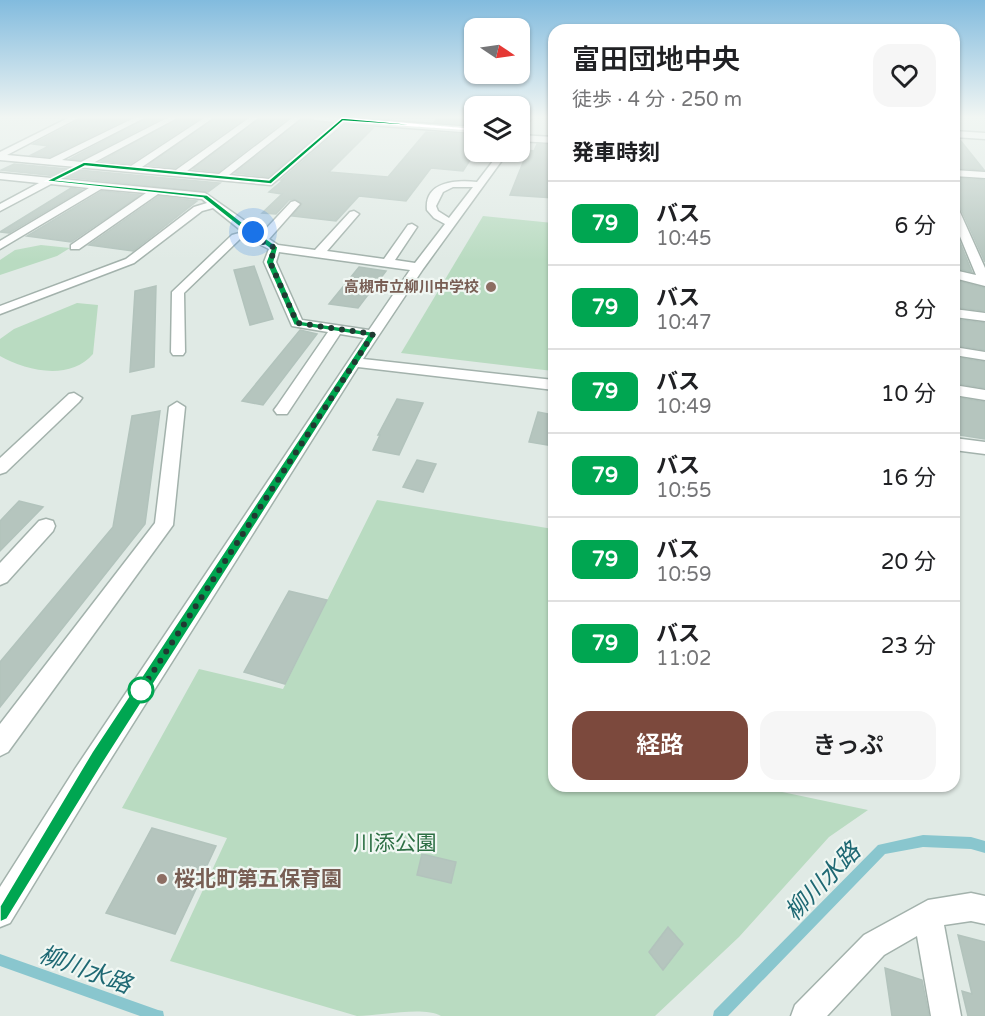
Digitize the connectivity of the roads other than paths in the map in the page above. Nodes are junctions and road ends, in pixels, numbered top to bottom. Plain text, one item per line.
1 (81, 165) edge
2 (98, 165) edge
3 (138, 165) edge
4 (188, 165) edge
5 (236, 165) edge
6 (288, 165) edge
7 (494, 165) edge
8 (133, 169) junction
9 (178, 173) junction
10 (960, 173) edge
11 (985, 175) edge
12 (0, 176) edge
13 (221, 177) junction
14 (19, 178) junction
15 (49, 181) junction
16 (479, 185) junction
17 (99, 186) junction
18 (0, 188) edge
19 (156, 191) junction
20 (214, 204) junction
21 (295, 204) dead end
22 (0, 207) edge
23 (354, 214) dead end
24 (451, 223) junction
25 (960, 224) edge
26 (412, 227) dead end
27 (257, 236) junction
28 (0, 246) edge
29 (75, 248) dead end
30 (275, 248) junction
31 (318, 254) junction
32 (387, 263) junction
33 (418, 267) junction
34 (960, 275) edge
35 (985, 281) edge
36 (0, 310) edge
37 (960, 314) edge
38 (985, 318) edge
39 (338, 329) junction
40 (373, 334) junction
41 (178, 352) dead end
42 (960, 352) edge
43 (985, 356) edge
44 (354, 362) junction
45 (548, 384) edge
46 (960, 391) edge
47 (985, 395) edge
48 (74, 398) dead end
49 (177, 407) dead end
50 (282, 410) dead end
51 (960, 445) edge
52 (985, 448) edge
53 (0, 468) edge
54 (46, 526) dead end
55 (0, 576) edge
56 (0, 744) edge
57 (2, 910) edge
58 (985, 910) edge
59 (928, 914) junction
60 (806, 1016) edge
61 (946, 1016) edge

1 - 15 street
2 - 8 street
3 - 8 street
4 - 9 street
5 - 13 street
6 - 13 street
7 - 16 street
8 - 9 street
9 - 13 street
10 - 11 street
12 - 14 street
14 - 15 street
14 - 18 street
15 - 17 street
15 - 22 street
16 - 24 street
16 - 24 street
17 - 19 street
17 - 28 street
19 - 20 street
19 - 29 street
20 - 27 street
20 - 36 street
21 - 27 street
23 - 31 street
24 - 33 street
25 - 35 street
26 - 32 street
27 - 30 street
27 - 41 street
30 - 31 street
30 - 39 street
31 - 32 street
32 - 33 street
33 - 40 street
34 - 35 street
37 - 38 street
39 - 40 street
39 - 50 street
40 - 44 street
42 - 43 street
44 - 45 street
44 - 57 street
46 - 47 street
48 - 53 street
49 - 56 street
51 - 52 street
54 - 55 street
58 - 59 street
59 - 60 street
59 - 61 street

